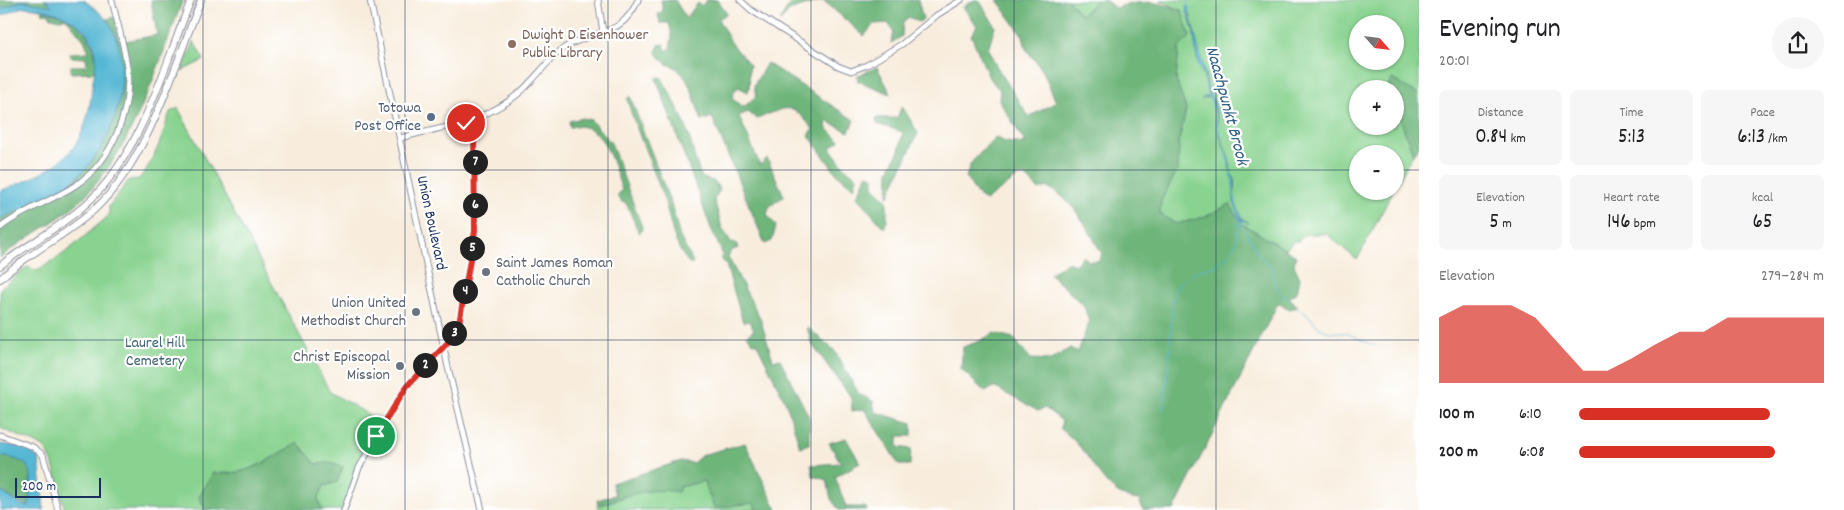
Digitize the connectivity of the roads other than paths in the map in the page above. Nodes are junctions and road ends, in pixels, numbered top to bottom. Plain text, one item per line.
1 (112, 0) edge
2 (191, 0) edge
3 (201, 0) edge
4 (370, 0) edge
5 (598, 0) edge
6 (638, 0) edge
7 (740, 0) edge
8 (961, 0) edge
9 (603, 32) junction
10 (480, 118) junction
11 (400, 138) junction
12 (0, 228) edge
13 (0, 266) edge
14 (0, 279) edge
15 (444, 345) junction
16 (0, 435) edge
17 (58, 510) edge
18 (344, 510) edge
19 (482, 510) edge

1 - 12 main road
2 - 13 highway
3 - 14 highway
4 - 11 main road, Union Boulevard
5 - 9 main road
6 - 9 main road
7 - 8 main road
9 - 10 main road
10 - 11 main road
10 - 15 main road
11 - 15 main road, Union Boulevard
15 - 18 main road
15 - 19 main road, Union Boulevard
16 - 17 main road

